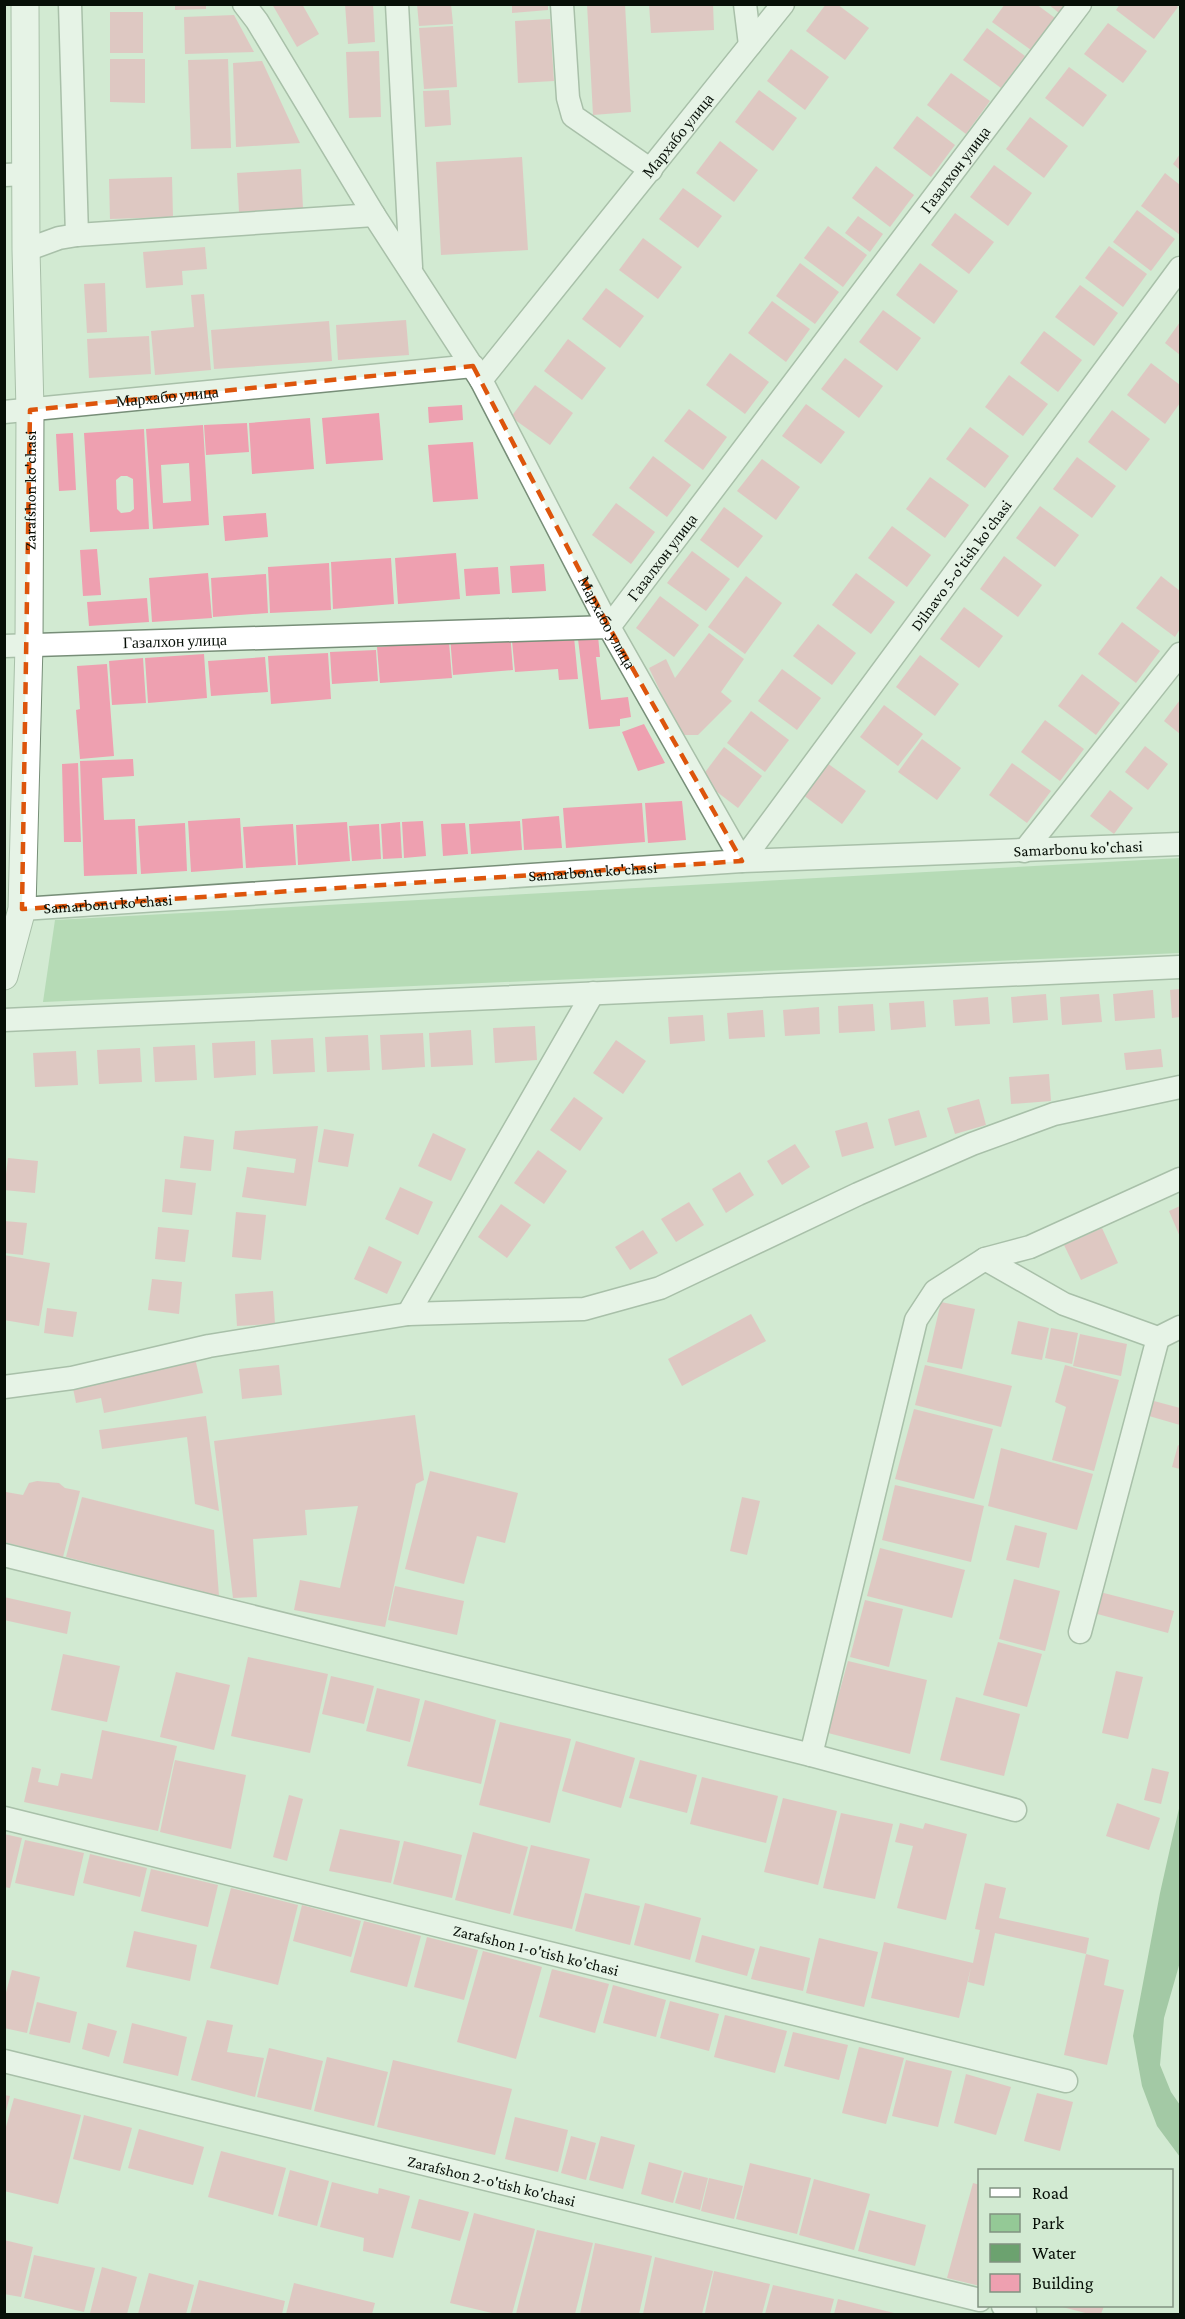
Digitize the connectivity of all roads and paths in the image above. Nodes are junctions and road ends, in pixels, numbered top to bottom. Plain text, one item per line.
1 (25, 4) edge
2 (70, 4) edge
3 (244, 4) edge
4 (397, 4) edge
5 (562, 4) edge
6 (745, 4) edge
7 (783, 4) edge
8 (1080, 4) edge
9 (750, 45) junction
10 (651, 170) junction
11 (16, 175) edge
12 (374, 215) junction
13 (76, 235) junction
14 (26, 250) junction
15 (411, 268) junction
16 (1180, 268) edge
17 (477, 373) junction
18 (17, 411) edge
19 (609, 627) junction
20 (17, 646) edge
21 (1180, 654) edge
22 (1180, 844) edge
23 (1024, 850) junction
24 (742, 861) junction
25 (14, 910) edge
26 (1180, 967) edge
27 (4, 976) edge
28 (593, 993) junction
29 (4, 1020) edge
30 (1180, 1087) edge
31 (1180, 1179) edge
32 (985, 1259) junction
33 (408, 1314) junction
34 (1180, 1327) edge
35 (1158, 1338) junction
36 (4, 1387) edge
37 (4, 1555) edge
38 (1080, 1632) dead end
39 (811, 1755) junction
40 (1015, 1810) dead end
41 (4, 1818) edge
42 (4, 2061) edge
43 (1066, 2081) dead end
44 (978, 2300) edge
45 (1007, 2307) edge
46 (1025, 2311) dead end

1 - 11 street, Zarafshon ko'chasi
2 - 13 street
3 - 12 street, Мархабо улица
4 - 15 street, Мархабо улица
5 - 10 street
6 - 9 street
7 - 9 street, Мархабо улица
8 - 19 street, Газалхон улица
9 - 10 street, Мархабо улица
10 - 17 street, Мархабо улица
11 - 14 street, Zarafshon ko'chasi
12 - 13 street
12 - 15 street, Мархабо улица
13 - 14 street
14 - 18 street, Zarafshon ko'chasi
15 - 17 street, Мархабо улица
16 - 24 street, Dilnavo 5-o'tish ko'chasi
17 - 18 street, Мархабо улица
17 - 19 street, Мархабо улица
18 - 20 street, Zarafshon ko'chasi
19 - 20 street, Газалхон улица
19 - 24 street, Мархабо улица
20 - 25 street, Zarafshon ko'chasi
21 - 23 street
22 - 23 street, Samarbonu ko'chasi
23 - 24 street, Samarbonu ko'chasi
24 - 25 street, Samarbonu ko'chasi
25 - 27 street, Zarafshon ko'chasi
26 - 28 street
28 - 29 street
28 - 33 street
30 - 33 street
31 - 32 street
32 - 35 street
32 - 39 street
33 - 36 street
34 - 35 street
35 - 38 street
37 - 39 street
39 - 40 street
41 - 43 street, Zarafshon 1-o'tish ko'chasi
42 - 44 street, Zarafshon 2-o'tish ko'chasi
45 - 46 street

